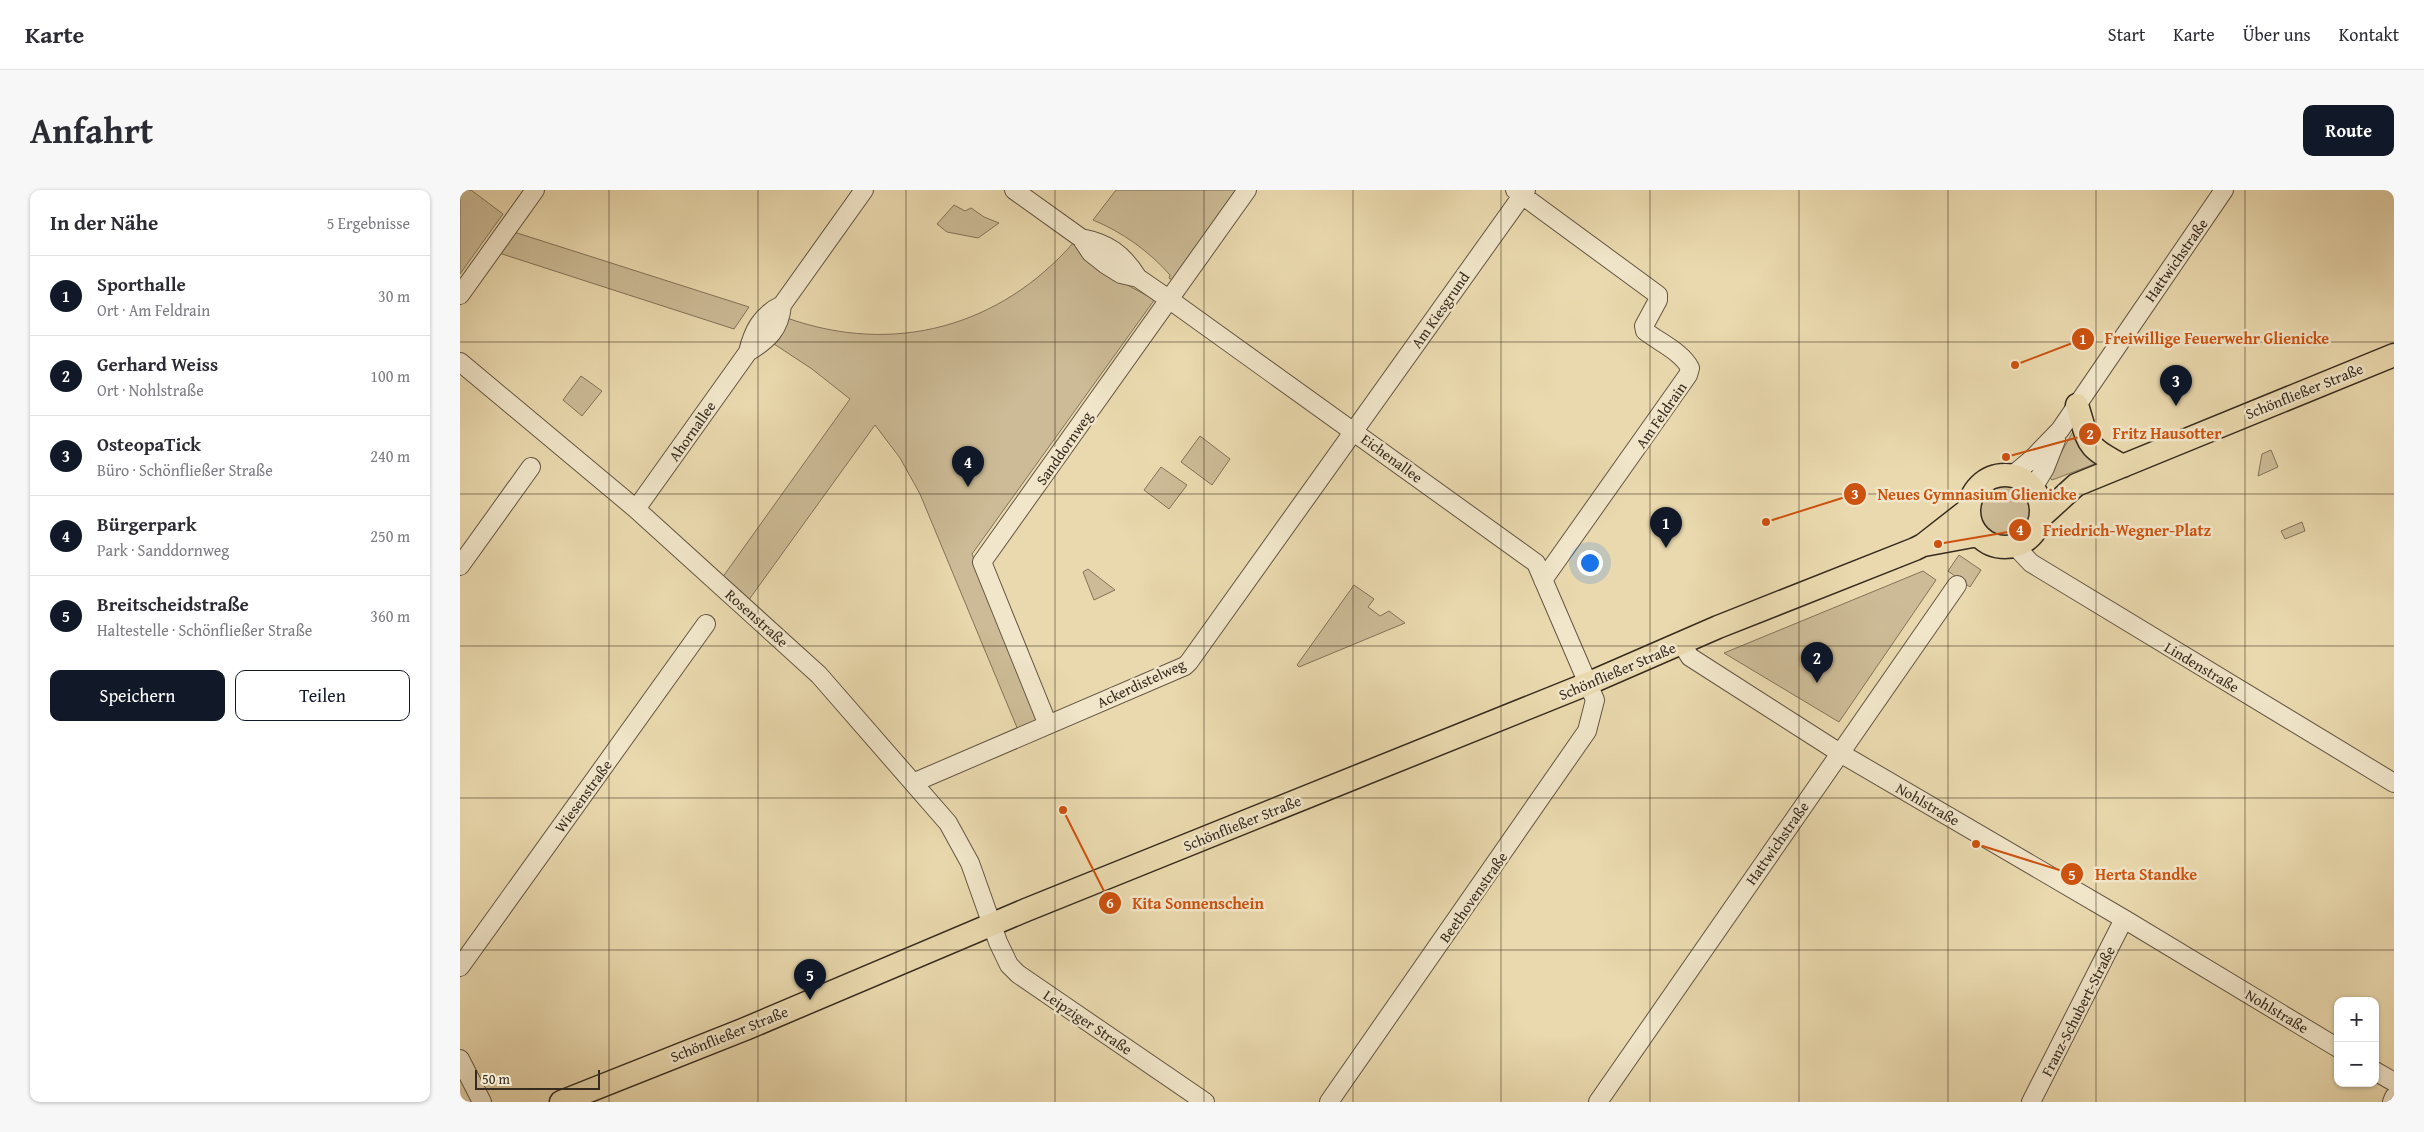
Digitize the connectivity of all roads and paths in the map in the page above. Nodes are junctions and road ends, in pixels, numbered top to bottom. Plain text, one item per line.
1 (536, 190) edge
2 (864, 190) edge
3 (1014, 190) edge
4 (1247, 190) edge
5 (2224, 190) edge
6 (1521, 192) edge
7 (460, 295) edge
8 (1170, 300) junction
9 (2394, 355) edge
10 (460, 362) edge
11 (2077, 404) junction
12 (2060, 430) junction
13 (1354, 431) junction
14 (2123, 466) junction
15 (531, 467) dead end
16 (2013, 475) junction
17 (2076, 485) junction
18 (2035, 490) junction
19 (636, 509) junction
20 (1969, 509) junction
21 (2041, 518) junction
22 (1978, 535) junction
23 (1923, 545) junction
24 (2015, 546) junction
25 (460, 566) edge
26 (1543, 580) junction
27 (1957, 586) dead end
28 (706, 624) dead end
29 (1681, 643) junction
30 (1588, 684) junction
31 (1048, 725) junction
32 (1840, 753) junction
33 (915, 782) junction
34 (2394, 783) edge
35 (2124, 919) junction
36 (991, 926) junction
37 (460, 967) edge
38 (2334, 1046) edge
39 (460, 1059) edge
40 (2379, 1073) edge
41 (2394, 1082) edge
42 (2394, 1098) edge
43 (482, 1102) edge
44 (561, 1102) edge
45 (1205, 1102) edge
46 (1330, 1102) edge
47 (1598, 1102) edge
48 (2031, 1102) edge
49 (2392, 1102) edge

1 - 7 street
2 - 19 street, Ahornallee
3 - 8 street, Eichenallee
4 - 8 street, Sanddornweg
5 - 11 street, Hattwichstraße
6 - 13 street, Am Kiesgrund
6 - 26 street, Am Feldrain
8 - 13 street, Eichenallee
8 - 31 street, Sanddornweg
9 - 14 main road, Schönfließer Straße
10 - 19 street, Rosenstraße
11 - 12 street, Hattwichstraße
11 - 14 main road
12 - 16 street, Hattwichstraße
12 - 18 street, Hattwichstraße
13 - 26 street, Eichenallee
13 - 31 street, Ackerdistelweg
14 - 17 main road, Schönfließer Straße
15 - 25 street
16 - 18 main road
16 - 20 main road
17 - 18 main road, Schönfließer Straße
17 - 21 main road, Schönfließer Straße
18 - 21 main road
19 - 33 street, Rosenstraße
20 - 22 main road
20 - 23 main road, Schönfließer Straße
21 - 24 main road
22 - 23 main road, Schönfließer Straße
22 - 24 main road
23 - 29 main road, Schönfließer Straße
24 - 34 street, Lindenstraße
26 - 30 street, Eichenallee
27 - 32 street, Hattwichstraße
28 - 37 street, Wiesenstraße
29 - 30 main road, Schönfließer Straße
29 - 32 street, Nohlstraße
30 - 36 main road, Schönfließer Straße
30 - 46 street, Beethovenstraße
31 - 33 street, Ackerdistelweg
32 - 35 street, Nohlstraße
32 - 47 street, Hattwichstraße
33 - 36 street, Rosenstraße
35 - 38 street, Nohlstraße
35 - 48 street, Franz-Schubert-Straße
36 - 44 main road, Schönfließer Straße
36 - 45 street, Leipziger Straße
39 - 43 street
40 - 41 street
42 - 49 street

